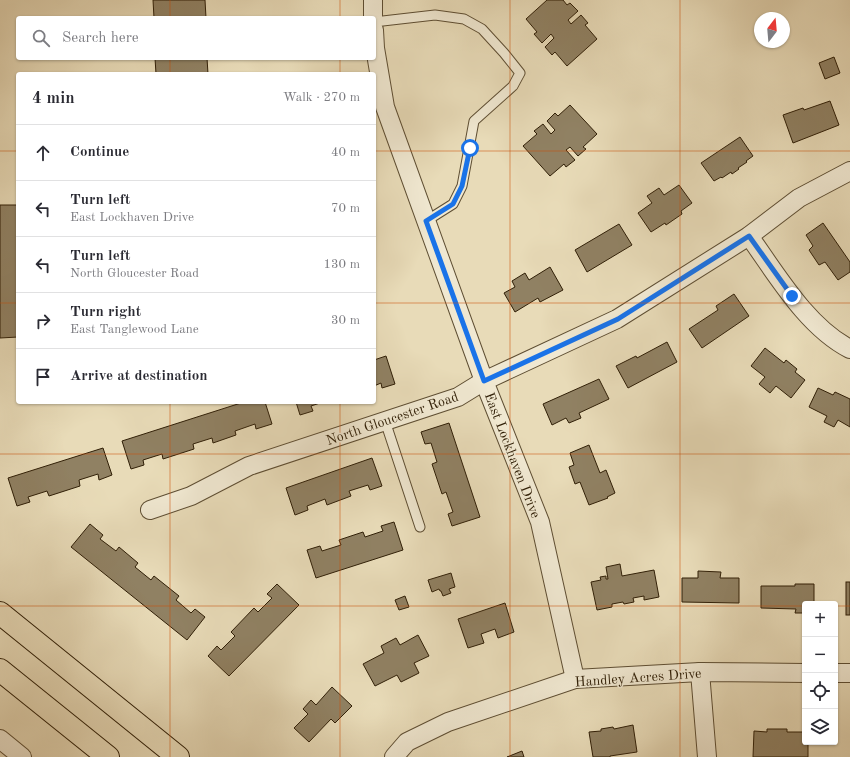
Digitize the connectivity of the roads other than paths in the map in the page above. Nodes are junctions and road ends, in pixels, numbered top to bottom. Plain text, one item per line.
1 (373, 0) edge
2 (373, 16) edge
3 (376, 22) edge
4 (376, 54) edge
5 (850, 171) edge
6 (426, 221) junction
7 (749, 236) junction
8 (850, 349) edge
9 (484, 381) junction
10 (385, 421) junction
11 (150, 510) dead end
12 (420, 527) dead end
13 (0, 613) edge
14 (0, 670) edge
15 (700, 672) junction
16 (802, 673) edge
17 (838, 673) edge
18 (850, 673) edge
19 (575, 679) junction
20 (0, 739) edge
21 (22, 757) edge
22 (108, 757) edge
23 (178, 757) edge
24 (394, 757) edge
25 (707, 757) edge

1 - 2 street
3 - 6 lane
4 - 6 street, East Lockhaven Drive
5 - 7 street, North Gloucester Road
6 - 9 street, East Lockhaven Drive
7 - 8 street
7 - 9 street, North Gloucester Road
9 - 10 street, North Gloucester Road
9 - 19 street, East Lockhaven Drive
10 - 11 street, North Gloucester Road
10 - 12 lane
13 - 23 highway
14 - 22 highway
15 - 16 street, Handley Acres Drive
15 - 19 street, Handley Acres Drive
15 - 25 street
17 - 18 street
19 - 24 street, Handley Acres Drive
20 - 21 street

